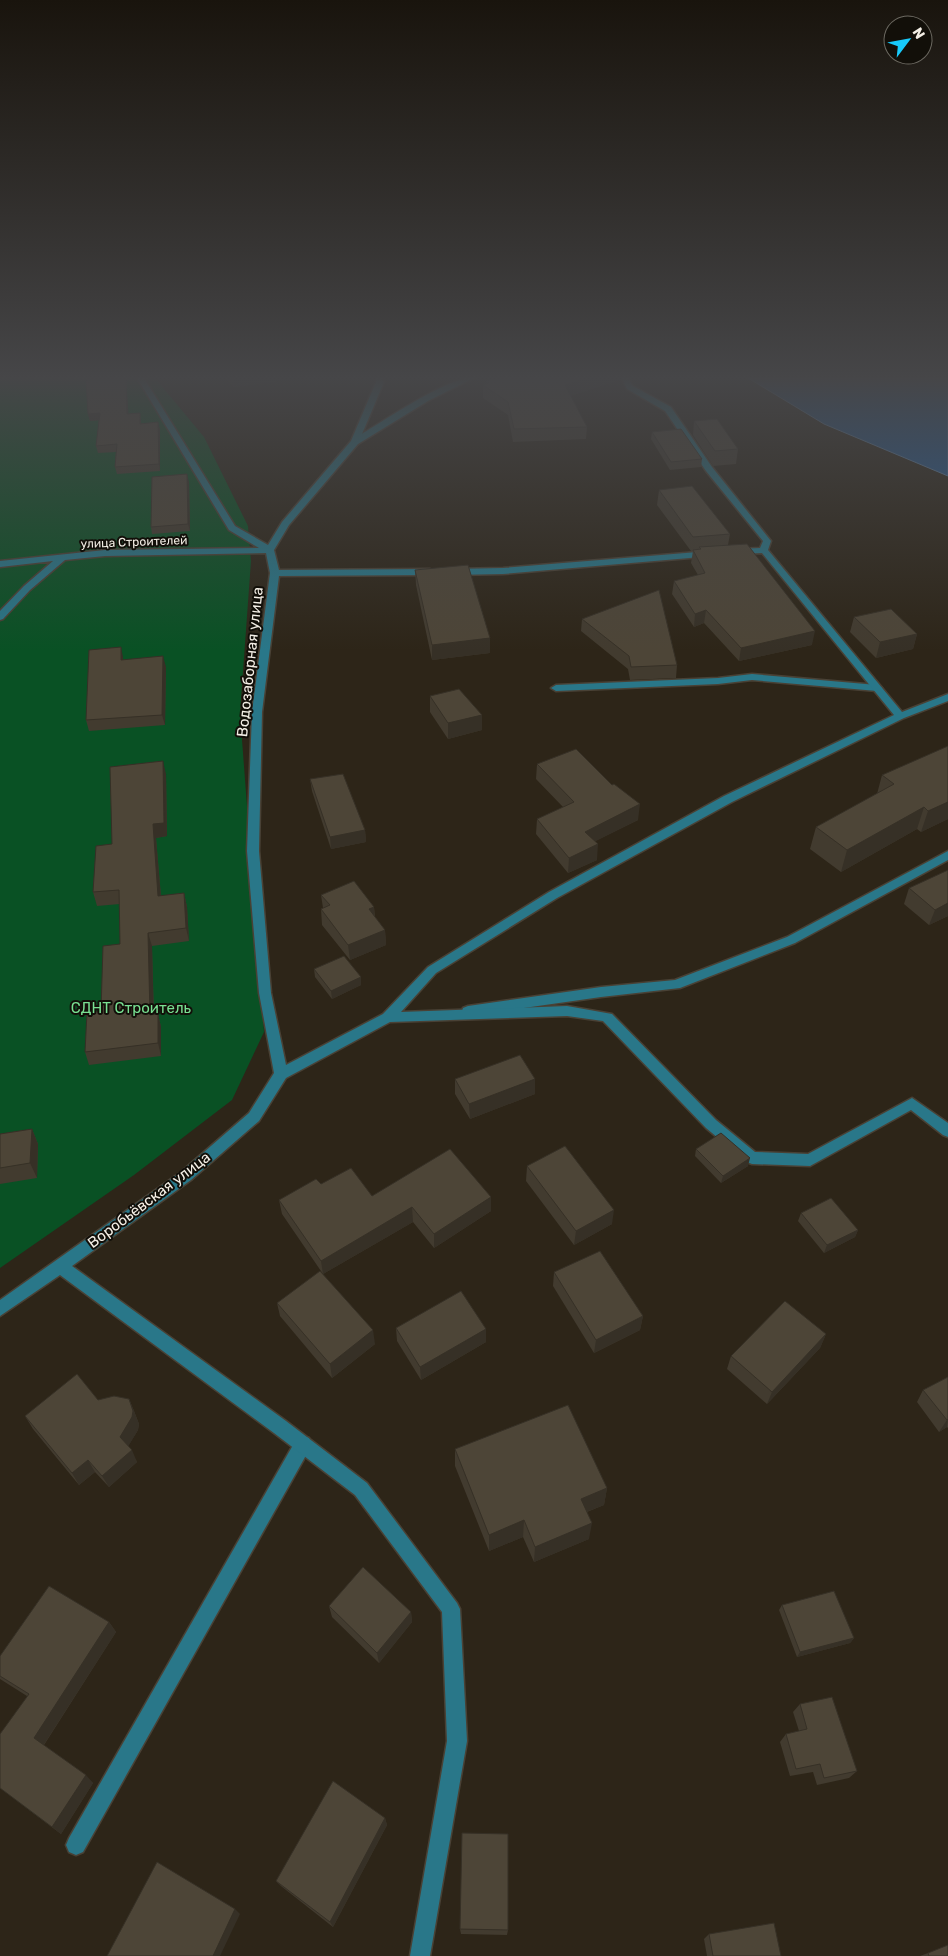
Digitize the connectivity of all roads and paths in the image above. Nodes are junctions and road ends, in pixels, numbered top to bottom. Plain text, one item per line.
1 (196, 469) edge
2 (330, 469) edge
3 (709, 469) edge
4 (270, 550) junction
5 (764, 550) junction
6 (62, 558) junction
7 (0, 564) edge
8 (275, 573) junction
9 (0, 617) edge
10 (556, 688) dead end
11 (877, 688) junction
12 (948, 697) edge
13 (900, 716) junction
14 (948, 855) edge
15 (446, 1015) junction
16 (388, 1017) junction
17 (281, 1074) junction
18 (948, 1131) edge
19 (60, 1266) junction
20 (0, 1309) edge
21 (303, 1444) junction
22 (76, 1845) dead end
23 (420, 1956) edge

1 - 4 street
2 - 4 street
3 - 5 street
4 - 6 street, улица Строителей
4 - 8 street, Водозаборная улица
5 - 8 street
5 - 11 street
6 - 7 street, улица Строителей
6 - 9 street
8 - 17 street, Водозаборная улица
10 - 11 street
11 - 13 street
12 - 13 street
13 - 16 street
14 - 15 street
15 - 16 street
15 - 18 street
16 - 17 street
17 - 19 street, Воробьёвская улица
19 - 20 street, Воробьёвская улица
19 - 21 street
21 - 22 street
21 - 23 street

